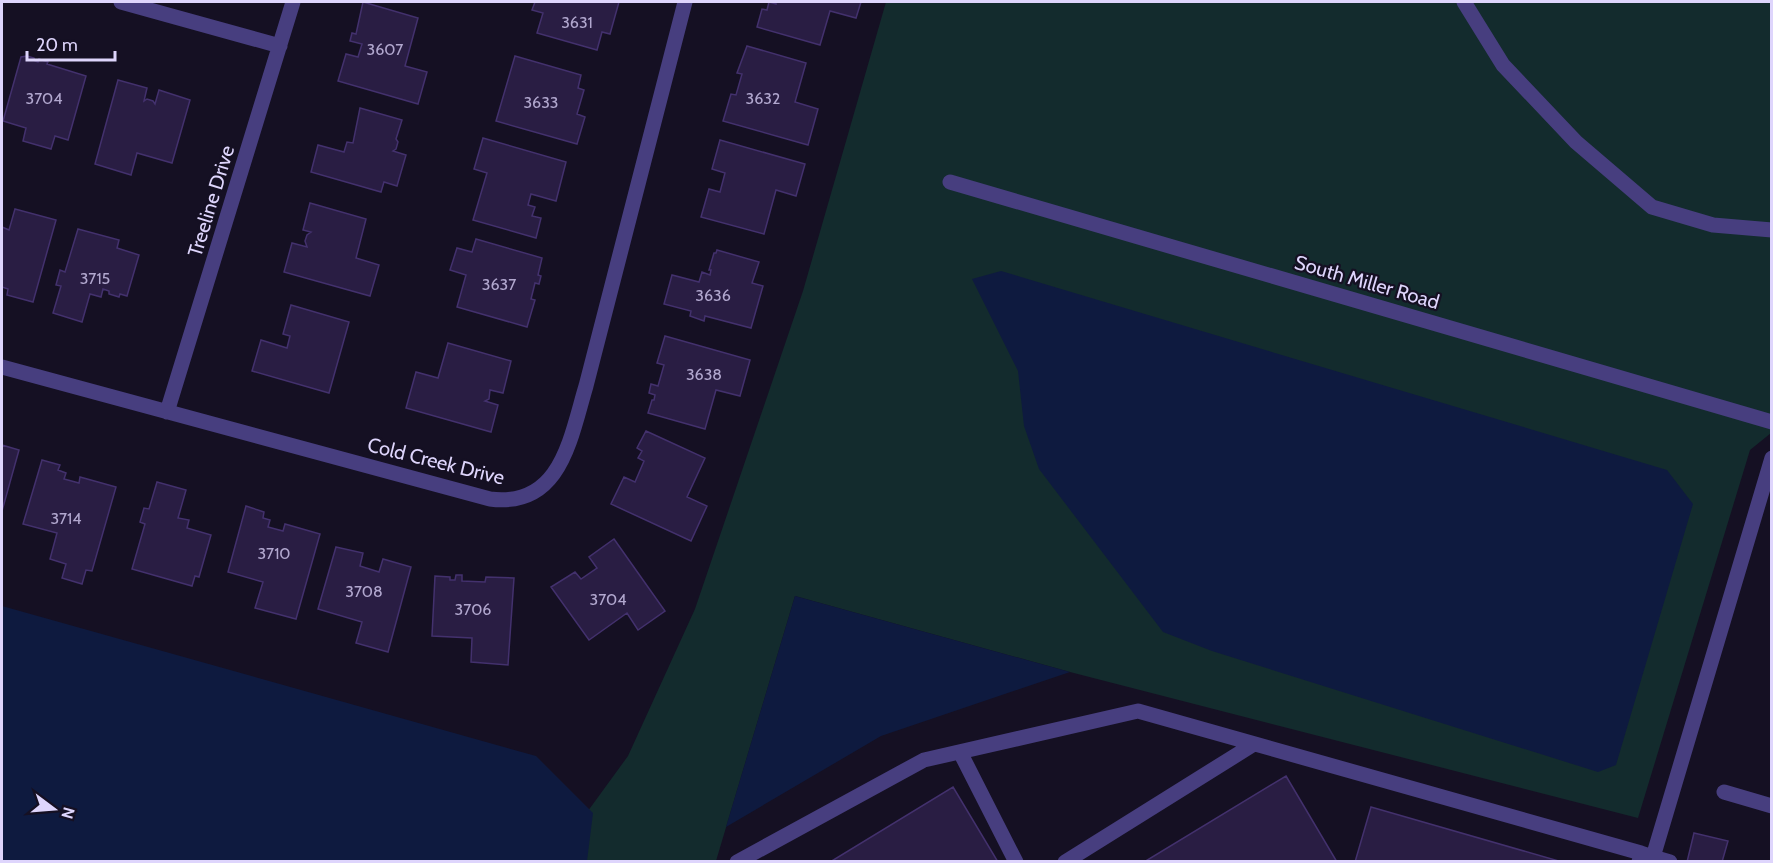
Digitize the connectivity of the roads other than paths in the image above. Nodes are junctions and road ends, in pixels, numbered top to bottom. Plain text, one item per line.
1 (121, 2) edge
2 (293, 2) edge
3 (685, 2) edge
4 (1464, 2) edge
5 (280, 46) junction
6 (950, 182) dead end
7 (1772, 230) edge
8 (2, 367) edge
9 (167, 412) junction
10 (1772, 422) edge
11 (1772, 458) edge
12 (1254, 744) junction
13 (960, 752) junction
14 (1724, 792) dead end
15 (1772, 806) edge
16 (1644, 857) edge
17 (737, 861) edge
18 (1016, 861) edge
19 (1065, 861) edge
20 (1670, 861) edge

1 - 5 street
2 - 5 street, Treeline Drive
3 - 9 street, Cold Creek Drive
4 - 7 street
5 - 9 street, Treeline Drive
6 - 10 street, South Miller Road
8 - 9 street, Cold Creek Drive
11 - 16 street
12 - 13 street
12 - 16 street
12 - 19 street
13 - 17 street
13 - 18 street
14 - 15 street
16 - 20 street

